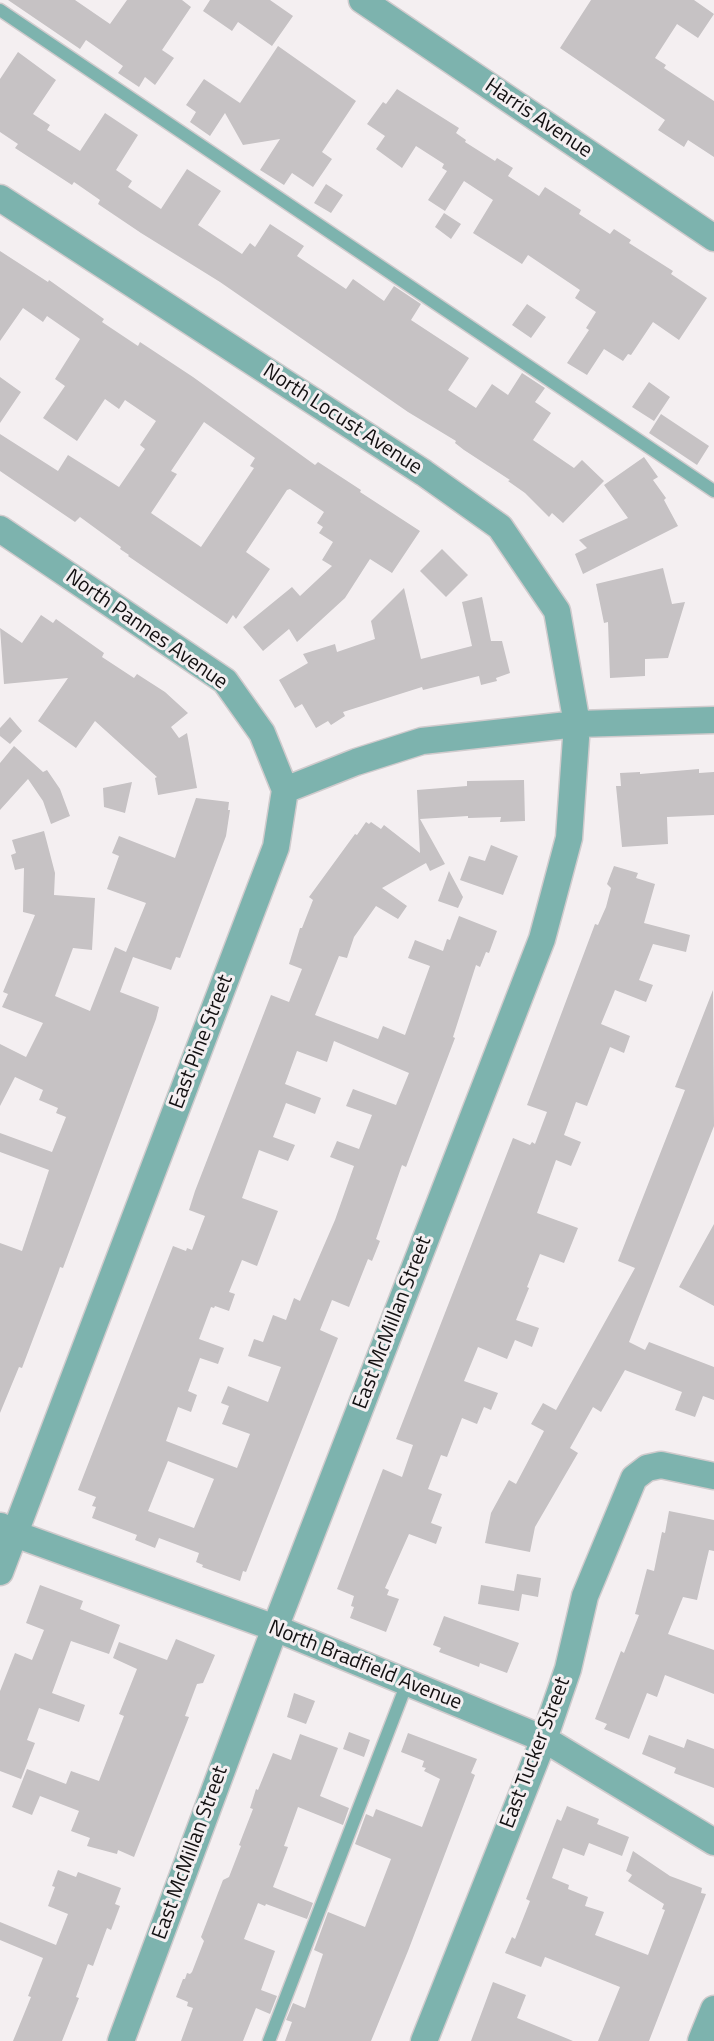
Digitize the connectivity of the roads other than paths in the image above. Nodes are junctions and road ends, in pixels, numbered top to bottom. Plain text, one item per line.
1 (362, 0) edge
2 (0, 10) edge
3 (0, 198) edge
4 (714, 238) edge
5 (714, 491) edge
6 (0, 529) edge
7 (714, 720) edge
8 (577, 724) junction
9 (285, 790) junction
10 (714, 1476) edge
11 (8, 1530) edge
12 (0, 1572) edge
13 (275, 1628) junction
14 (407, 1683) junction
15 (544, 1739) junction
16 (714, 1842) edge
17 (714, 2009) edge
18 (121, 2041) edge
19 (269, 2041) edge
20 (424, 2041) edge
21 (701, 2041) edge

1 - 4 street, Harris Avenue
2 - 5 lane
3 - 8 street, North Locust Avenue
6 - 9 street, North Pannes Avenue
7 - 8 street
8 - 9 street
8 - 13 street, East McMillan Street
9 - 11 street, East Pine Street
10 - 15 street, East Tucker Street
11 - 12 street, East Pine Street
11 - 13 street, North Bradfield Avenue
13 - 14 street, North Bradfield Avenue
13 - 18 street, East McMillan Street
14 - 15 street, North Bradfield Avenue
14 - 19 lane
15 - 16 street, North Bradfield Avenue
15 - 20 street, East Tucker Street
17 - 21 street

